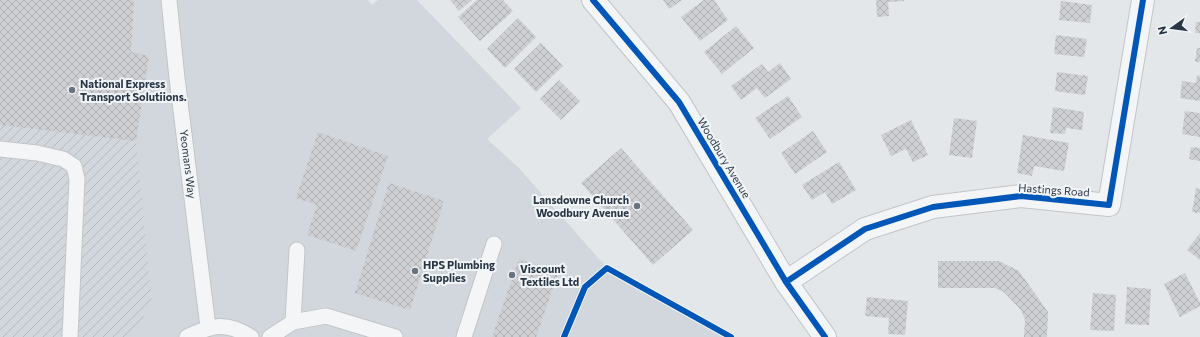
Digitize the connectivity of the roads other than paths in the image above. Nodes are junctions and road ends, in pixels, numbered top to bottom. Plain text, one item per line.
1 (169, 0) edge
2 (593, 0) edge
3 (1143, 0) edge
4 (0, 149) edge
5 (494, 244) dead end
6 (297, 250) dead end
7 (786, 282) junction
8 (293, 322) junction
9 (208, 327) junction
10 (70, 337) edge
11 (187, 337) edge
12 (251, 337) edge
13 (270, 337) edge
14 (395, 337) edge
15 (464, 337) edge
16 (825, 337) edge

1 - 9 lane, Yeomans Way
2 - 7 street, Woodbury Avenue
3 - 7 street, Hastings Road
4 - 10 lane
5 - 15 lane
6 - 8 lane
7 - 16 street, Woodbury Avenue
8 - 13 lane
8 - 14 lane
9 - 11 lane
9 - 12 lane

